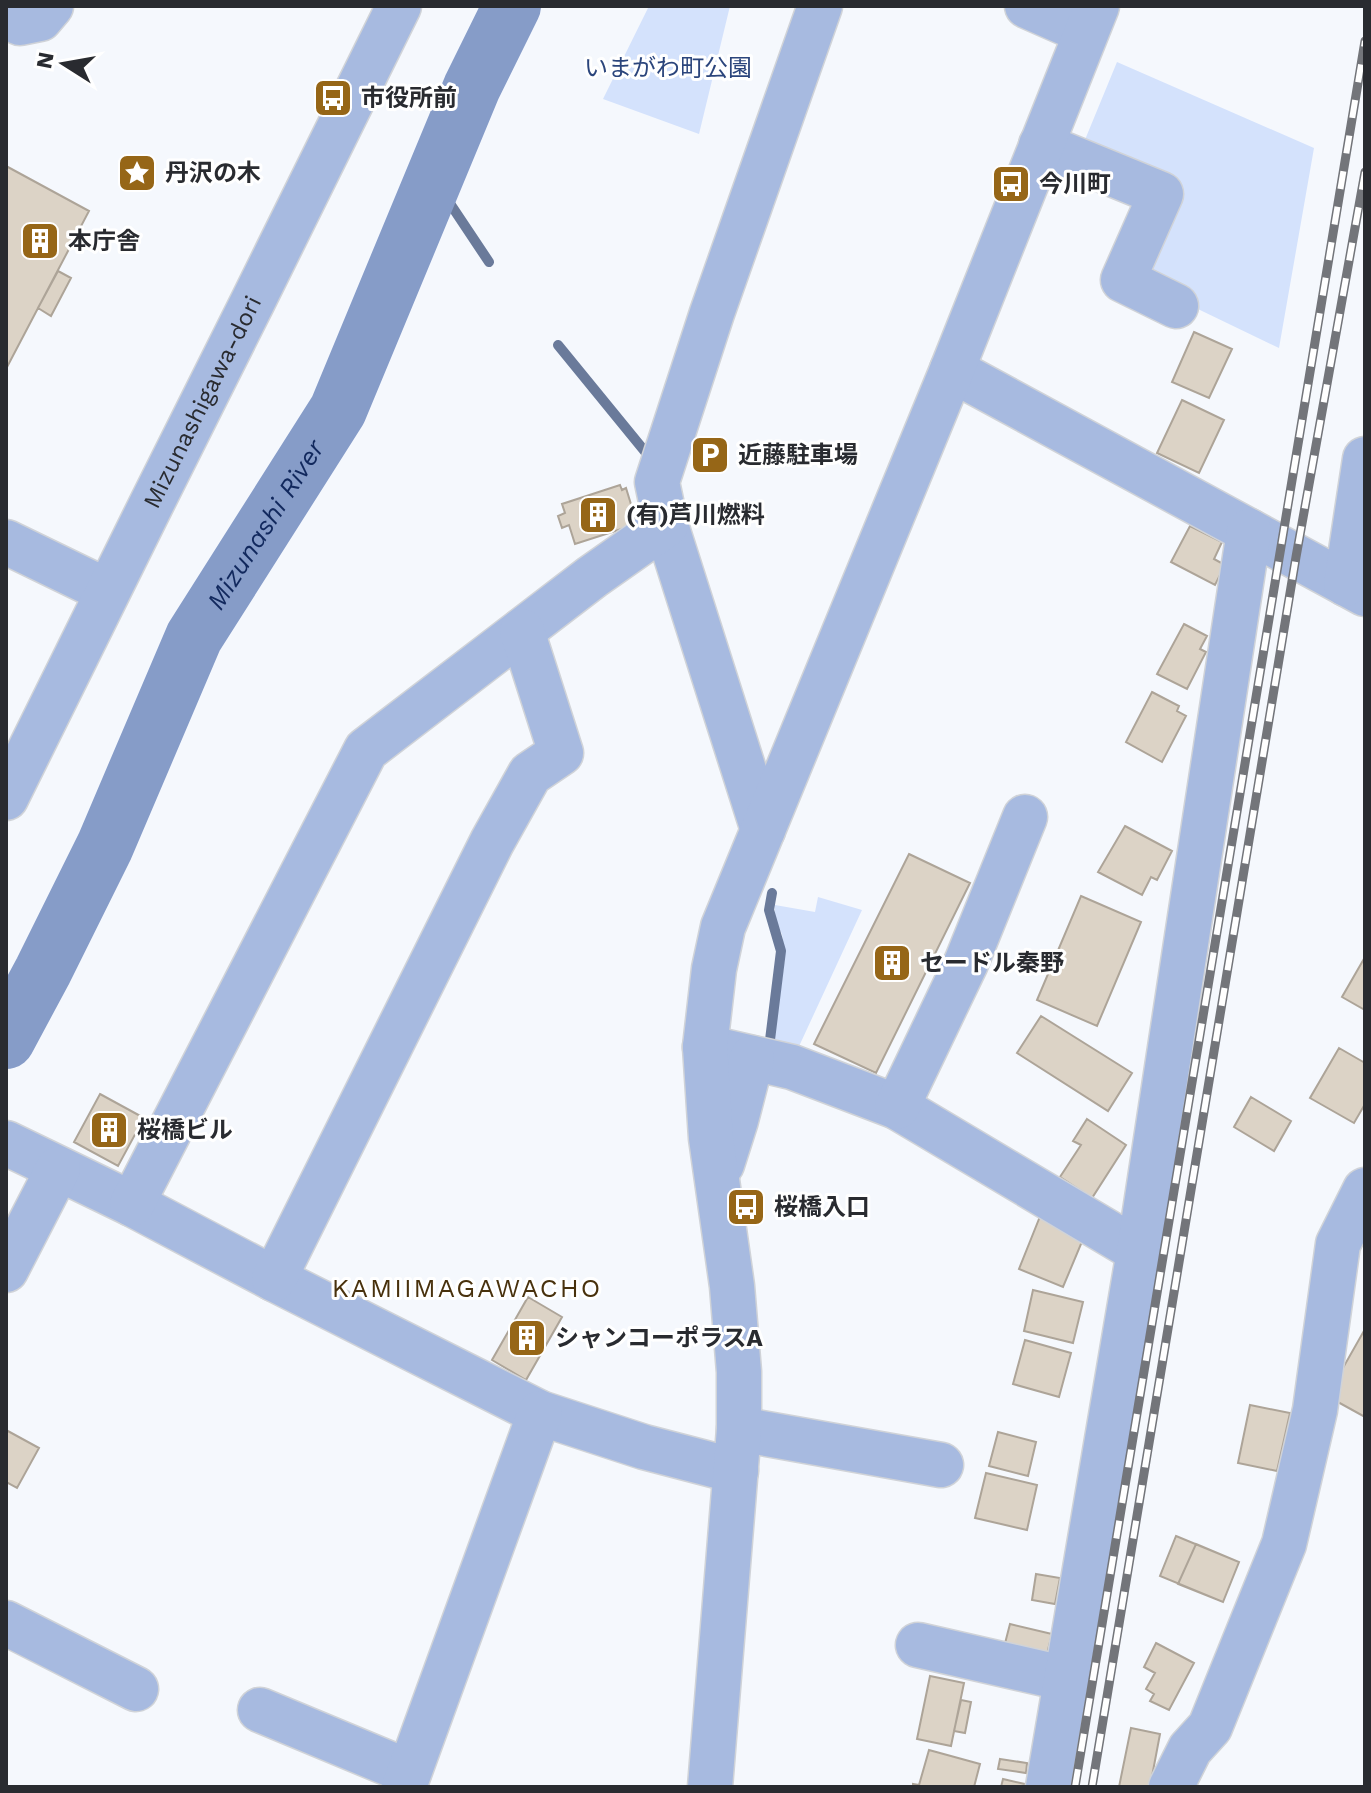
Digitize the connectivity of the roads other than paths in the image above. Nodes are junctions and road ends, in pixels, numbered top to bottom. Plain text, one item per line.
1 (51, 6) edge
2 (399, 6) edge
3 (820, 6) edge
4 (1027, 6) edge
5 (6, 16) edge
6 (1091, 19) edge
7 (1041, 145) junction
8 (1176, 306) dead end
9 (952, 370) junction
10 (1365, 459) edge
11 (666, 525) junction
12 (1249, 531) junction
13 (6, 542) edge
14 (1355, 589) edge
15 (107, 591) junction
16 (522, 631) junction
17 (6, 798) edge
18 (1025, 817) dead end
19 (763, 830) junction
20 (705, 1047) junction
21 (752, 1058) junction
22 (897, 1107) junction
23 (6, 1143) edge
24 (54, 1167) junction
25 (717, 1180) junction
26 (1365, 1190) edge
27 (132, 1204) junction
28 (1139, 1251) junction
29 (6, 1270) edge
30 (274, 1279) junction
31 (540, 1413) junction
32 (738, 1450) junction
33 (941, 1465) dead end
34 (6, 1623) edge
35 (918, 1645) dead end
36 (1067, 1679) junction
37 (136, 1689) dead end
38 (260, 1710) dead end
39 (407, 1779) edge
40 (710, 1787) edge
41 (1048, 1787) edge
42 (1171, 1787) edge

1 - 5 street
2 - 15 street, Mizunashigawa-dori
3 - 11 street
4 - 6 street
6 - 7 street
7 - 8 street
7 - 9 street
9 - 12 street
9 - 19 street
10 - 14 street
11 - 16 street
11 - 19 street
12 - 14 street
12 - 28 street
13 - 15 street
15 - 17 street, Mizunashigawa-dori
16 - 27 street
16 - 30 street
18 - 22 street
19 - 20 street
20 - 21 street
20 - 25 street
21 - 22 street
21 - 25 street
22 - 28 street
23 - 24 street
24 - 27 street
24 - 29 street
25 - 32 street
26 - 42 street
27 - 30 street
28 - 36 street
30 - 31 street
31 - 32 street
31 - 39 street
32 - 33 street
32 - 40 street
34 - 37 street
35 - 36 street
36 - 41 street
38 - 39 street

